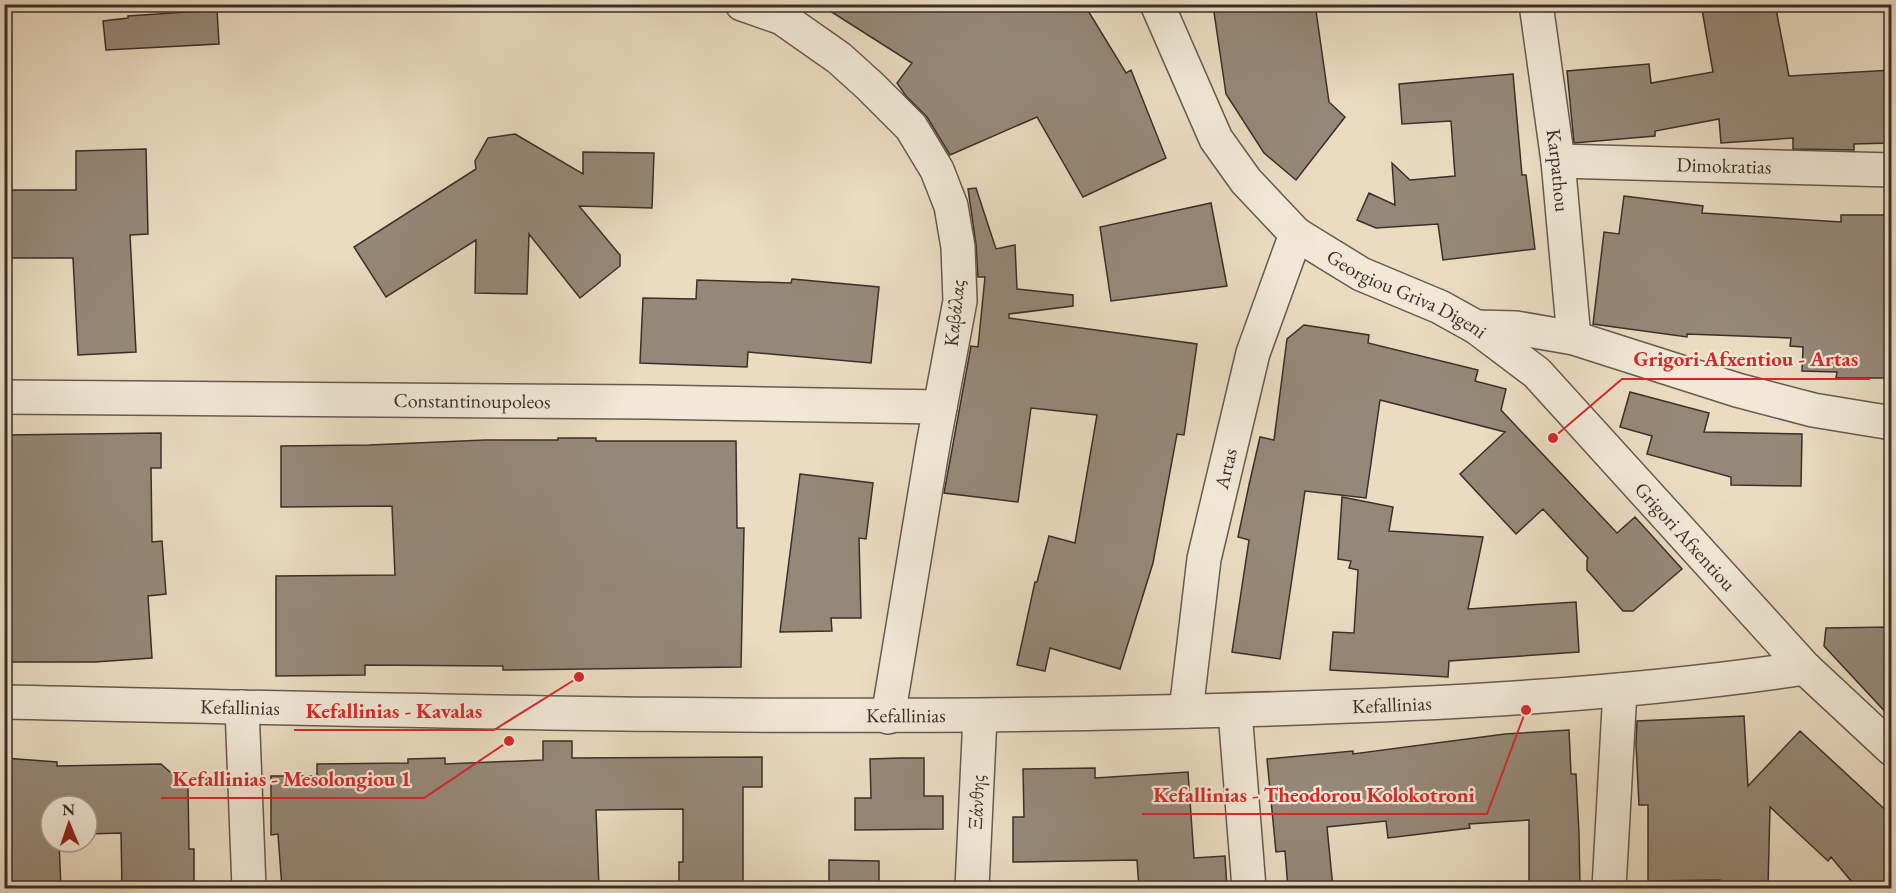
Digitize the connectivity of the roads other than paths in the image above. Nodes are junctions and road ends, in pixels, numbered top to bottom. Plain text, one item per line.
1 (741, 4) edge
2 (1157, 4) edge
3 (1536, 4) edge
4 (782, 11) edge
5 (1558, 161) junction
6 (1892, 170) edge
7 (1296, 234) junction
8 (1476, 327) junction
9 (1574, 338) junction
10 (4, 397) edge
11 (940, 407) junction
12 (1892, 423) edge
13 (1805, 668) junction
14 (1620, 690) junction
15 (4, 702) edge
16 (242, 707) junction
17 (1186, 711) junction
18 (1235, 711) junction
19 (980, 716) junction
20 (888, 717) junction
21 (1892, 749) edge
22 (249, 888) edge
23 (972, 888) edge
24 (1249, 888) edge
25 (1609, 888) edge

1 - 4 street, Καβάλας
2 - 7 street, Georgiou Griva Digeni
3 - 5 street, Karpathou
4 - 11 street, Καβάλας
5 - 6 street, Dimokratias
5 - 9 street, Karpathou
7 - 8 street, Georgiou Griva Digeni
7 - 17 street, Artas
8 - 9 street, Georgiou Griva Digeni
8 - 13 street, Grigori Afxentiou
9 - 12 street, Georgiou Griva Digeni
10 - 11 street, Constantinoupoleos
11 - 20 street, Καβάλας
13 - 14 street, Kefallinias
13 - 21 street, Grigori Afxentiou
14 - 18 street, Kefallinias
14 - 25 street
15 - 16 street, Kefallinias
16 - 20 street, Kefallinias
16 - 22 street
17 - 18 street, Kefallinias
17 - 19 street, Kefallinias
18 - 24 street
19 - 20 street, Kefallinias
19 - 23 street, Ξάνθης

